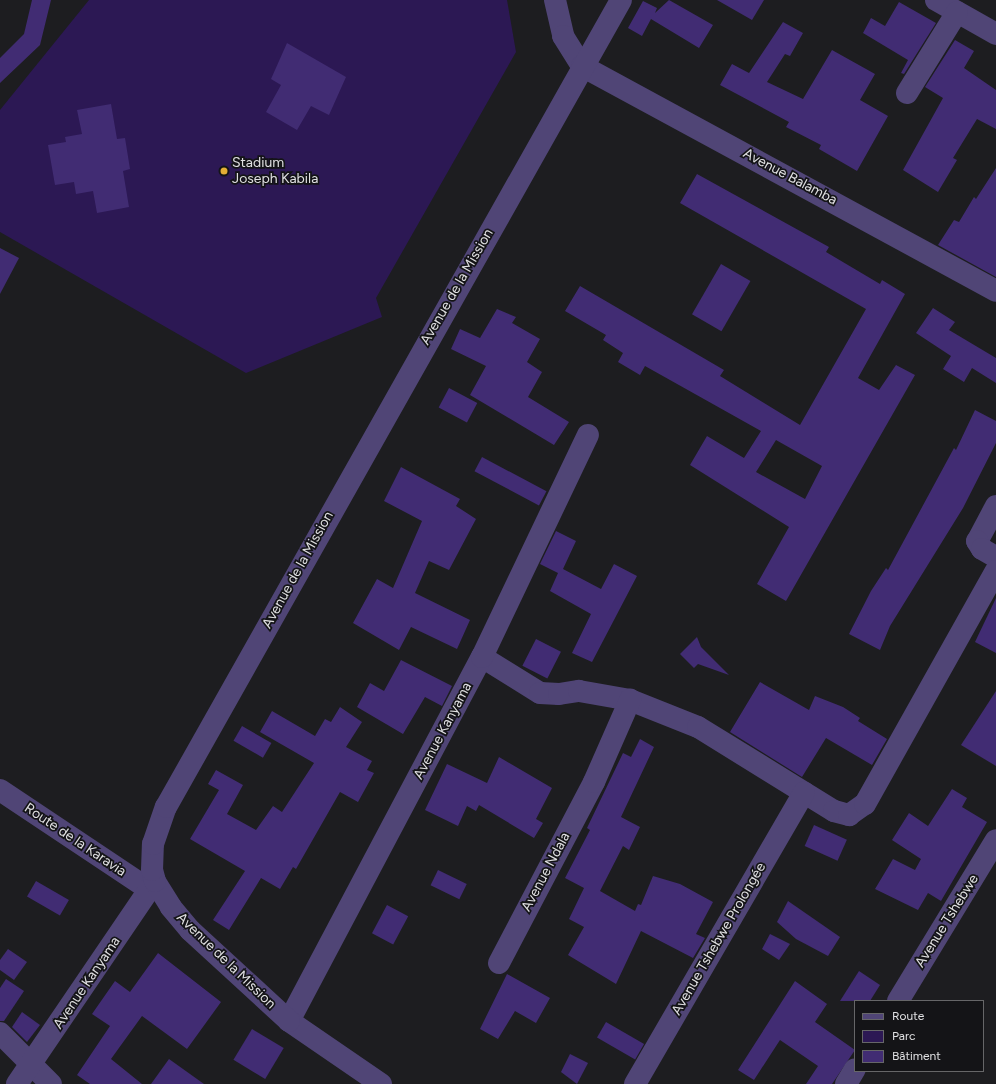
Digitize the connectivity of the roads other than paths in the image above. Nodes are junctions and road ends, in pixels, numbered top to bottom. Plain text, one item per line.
1 (556, 0) edge
2 (620, 0) edge
3 (936, 0) edge
4 (957, 12) junction
5 (996, 34) edge
6 (582, 66) junction
7 (907, 93) dead end
8 (996, 291) edge
9 (588, 435) dead end
10 (996, 506) edge
11 (993, 560) edge
12 (482, 657) junction
13 (630, 700) junction
14 (0, 790) edge
15 (804, 793) junction
16 (996, 840) edge
17 (152, 885) junction
18 (499, 963) dead end
19 (899, 1000) edge
20 (289, 1021) junction
21 (0, 1033) edge
22 (32, 1066) junction
23 (854, 1071) edge
24 (378, 1083) edge
25 (17, 1084) edge
26 (51, 1084) edge
27 (635, 1084) edge
28 (846, 1084) edge

1 - 6 street
2 - 6 street, Avenue de la Mission
3 - 4 street
4 - 5 street
4 - 7 street
6 - 8 street, Avenue Balamba
6 - 17 street, Avenue de la Mission
9 - 12 street, Avenue Kanyama
10 - 11 street
11 - 15 street
12 - 13 street
12 - 20 street, Avenue Kanyama
13 - 15 street
13 - 18 street, Avenue Ndala
14 - 17 street, Route de la Karavia
15 - 27 street, Avenue Tshebwe Prolongée
16 - 19 street, Avenue Tshebwe
17 - 20 street, Avenue de la Mission
17 - 22 street, Avenue Kanyama
20 - 24 street, Avenue de la Mission
21 - 22 street
22 - 25 street, Avenue Kanyama
22 - 26 street
23 - 28 street

